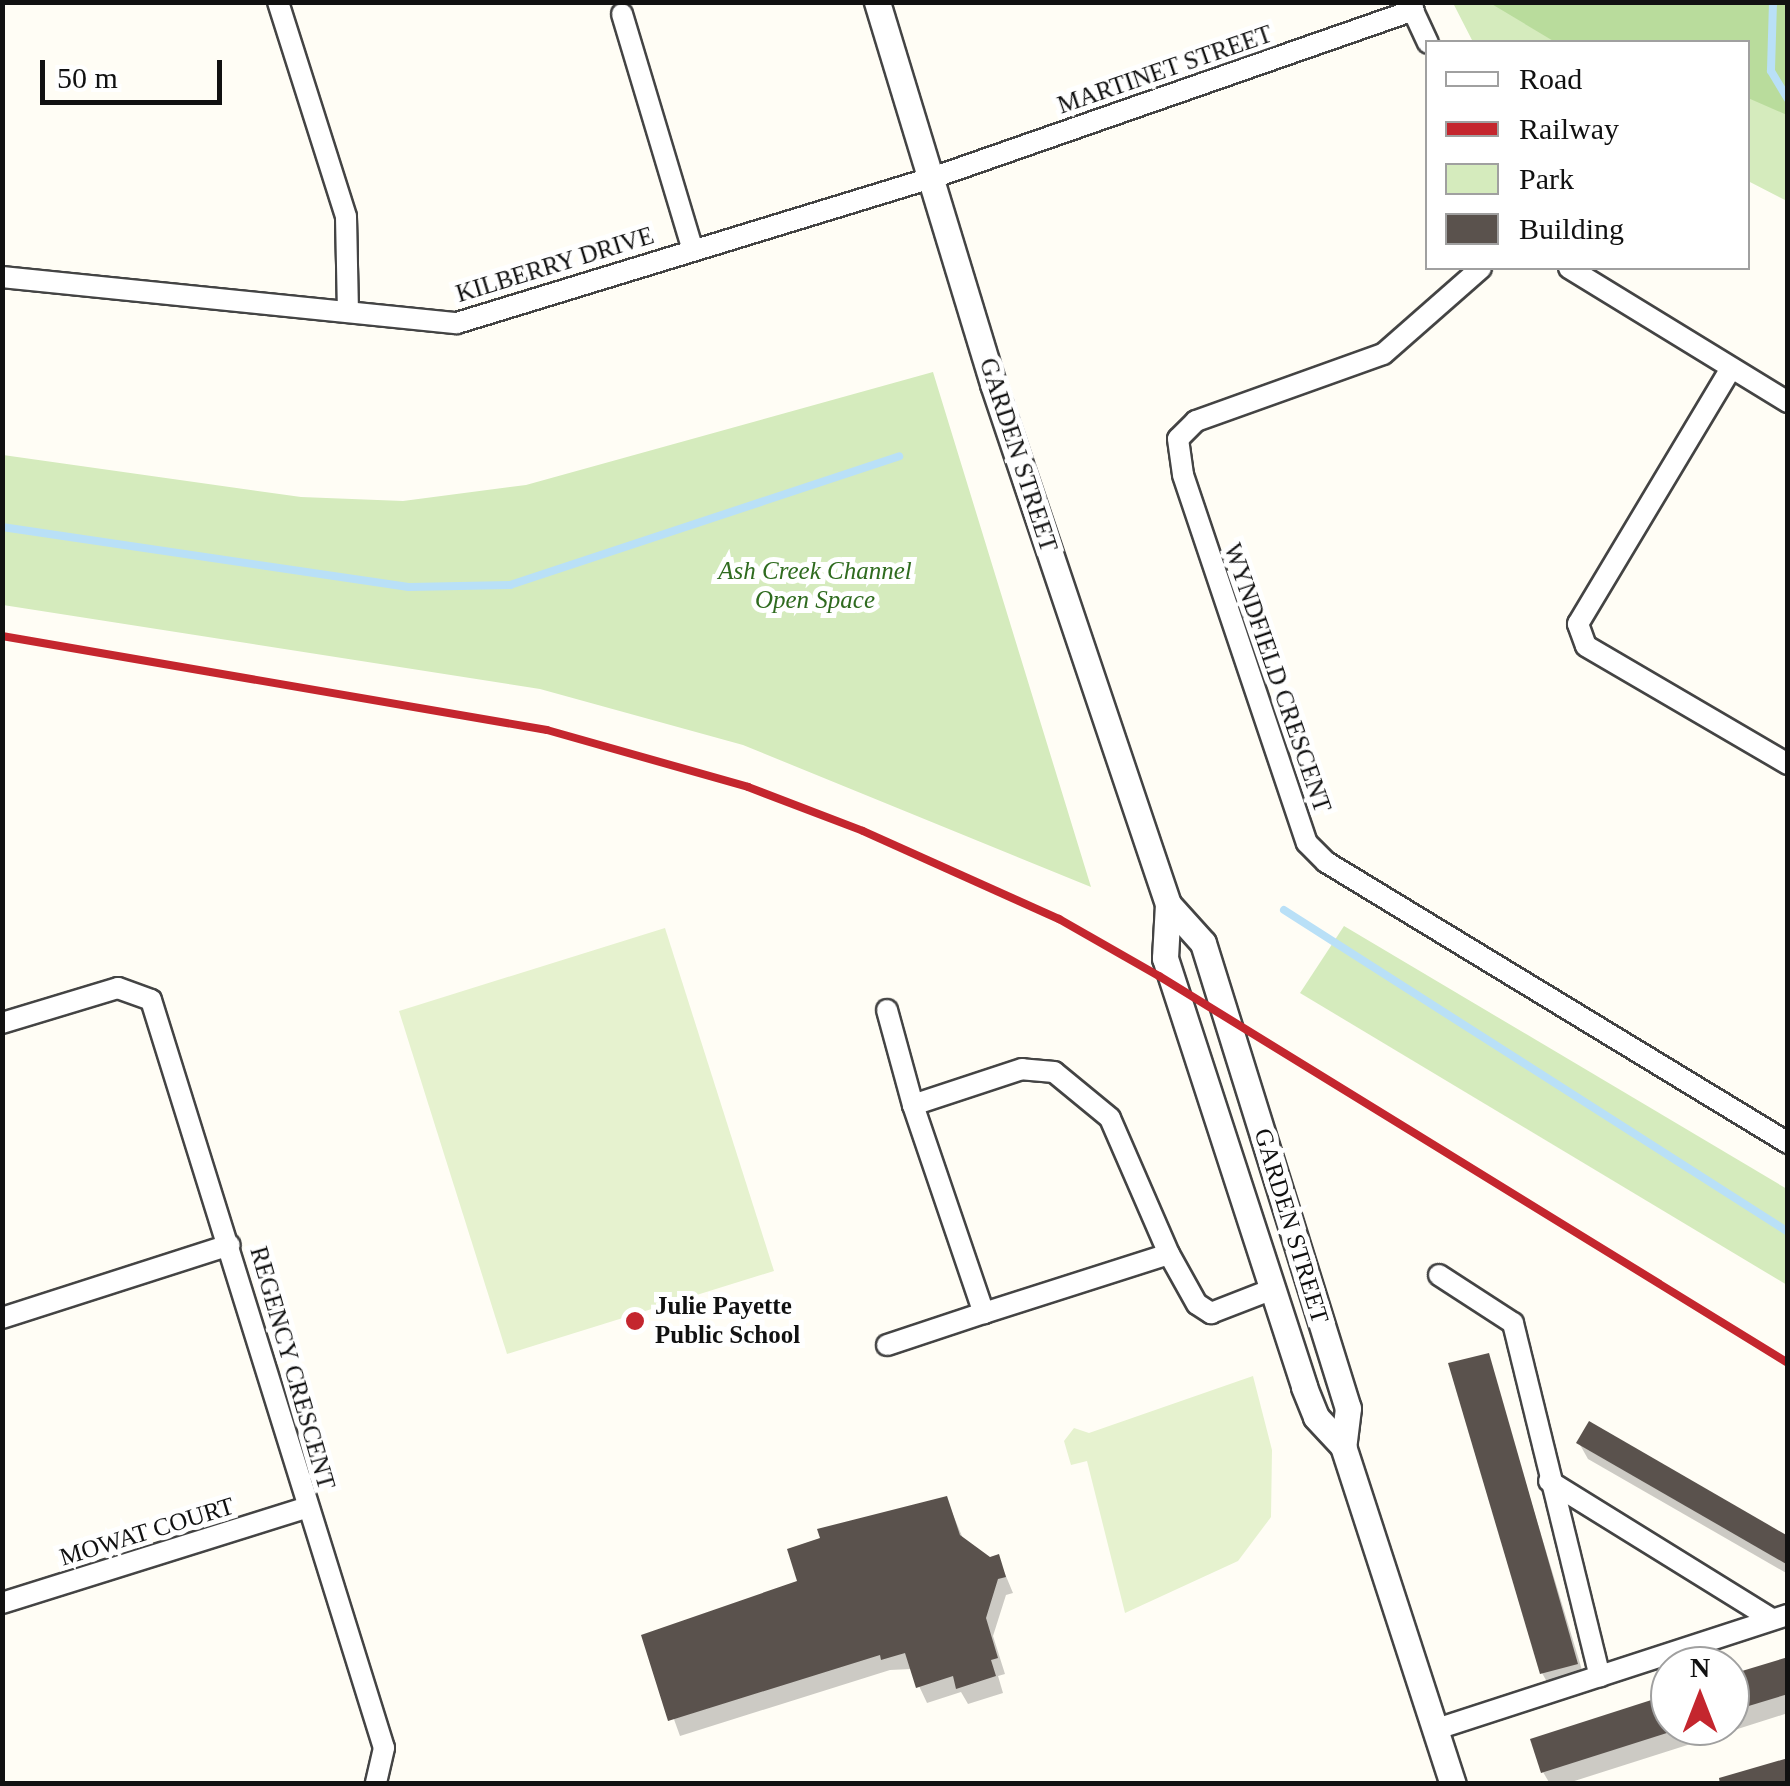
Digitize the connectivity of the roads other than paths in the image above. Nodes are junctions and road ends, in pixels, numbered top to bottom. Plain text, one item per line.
1 (278, 2) edge
2 (877, 2) edge
3 (1412, 6) edge
4 (622, 14) dead end
5 (1427, 40) edge
6 (932, 178) junction
7 (693, 250) junction
8 (1478, 270) edge
9 (1572, 270) edge
10 (2, 276) edge
11 (348, 312) junction
12 (1730, 370) junction
13 (1788, 402) edge
14 (1788, 764) edge
15 (1168, 904) junction
16 (887, 1010) dead end
17 (2, 1023) edge
18 (913, 1104) junction
19 (1788, 1142) edge
20 (230, 1244) junction
21 (1169, 1254) junction
22 (1439, 1276) dead end
23 (1273, 1289) junction
24 (984, 1313) junction
25 (2, 1318) edge
26 (1322, 1325) junction
27 (887, 1345) dead end
28 (1343, 1446) junction
29 (1549, 1481) junction
30 (306, 1508) junction
31 (2, 1603) edge
32 (1780, 1617) edge
33 (1600, 1676) junction
34 (1434, 1730) junction
35 (376, 1784) edge
36 (1454, 1784) edge

1 - 11 street
2 - 6 street, GARDEN STREET
3 - 5 street
3 - 6 street, MARTINET STREET
4 - 7 street
6 - 7 street, KILBERRY DRIVE
6 - 15 street, GARDEN STREET
7 - 11 street, KILBERRY DRIVE
8 - 19 street, WYNDFIELD CRESCENT
9 - 12 street
10 - 11 street, KILBERRY DRIVE
12 - 13 street
12 - 14 street
15 - 23 street, GARDEN STREET
15 - 26 street, GARDEN STREET
16 - 18 street
17 - 20 street, REGENCY CRESCENT
18 - 21 street
18 - 24 street
20 - 25 street
20 - 30 street, REGENCY CRESCENT
21 - 23 street
21 - 24 street
22 - 29 street
23 - 26 street
23 - 28 street, GARDEN STREET
24 - 27 street
26 - 28 street, GARDEN STREET
28 - 34 street, GARDEN STREET
29 - 32 street
29 - 33 street
30 - 31 street, MOWAT COURT
30 - 35 street, REGENCY CRESCENT
32 - 33 street
33 - 34 street
34 - 36 street, GARDEN STREET

